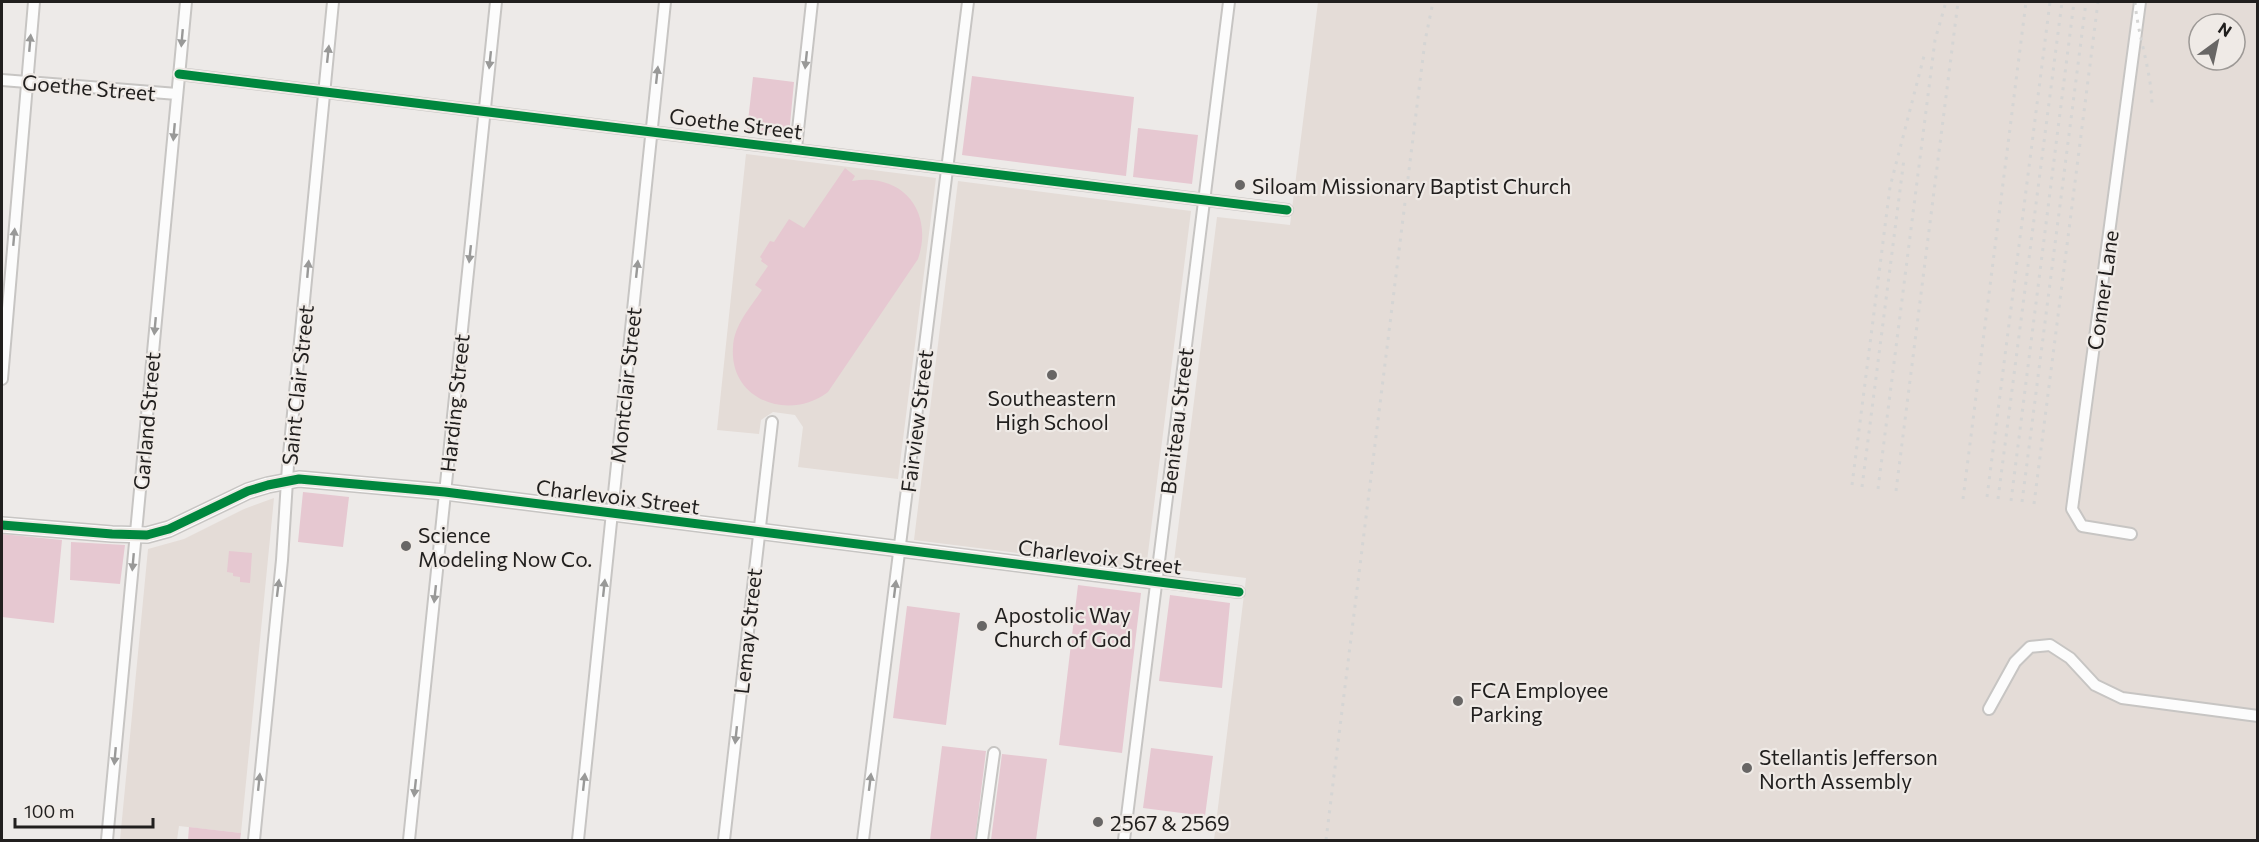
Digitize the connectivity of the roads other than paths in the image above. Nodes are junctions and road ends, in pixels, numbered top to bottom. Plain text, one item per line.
1 (34, 2) edge
2 (186, 2) edge
3 (333, 2) edge
4 (495, 2) edge
5 (664, 2) edge
6 (812, 2) edge
7 (968, 2) edge
8 (1229, 2) edge
9 (2140, 2) edge
10 (179, 74) junction
11 (2, 80) edge
12 (27, 82) junction
13 (325, 90) junction
14 (177, 94) junction
15 (484, 110) junction
16 (651, 130) junction
17 (796, 148) junction
18 (948, 167) junction
19 (1204, 200) junction
20 (1287, 210) dead end
21 (2, 379) edge
22 (772, 422) dead end
23 (288, 480) junction
24 (445, 492) junction
25 (612, 513) junction
26 (2, 525) edge
27 (759, 531) junction
28 (135, 534) junction
29 (2131, 534) dead end
30 (900, 549) junction
31 (1156, 581) junction
32 (1239, 591) dead end
33 (1989, 709) dead end
34 (2258, 716) edge
35 (994, 753) dead end
36 (107, 840) edge
37 (254, 840) edge
38 (409, 840) edge
39 (578, 840) edge
40 (724, 840) edge
41 (863, 840) edge
42 (982, 840) edge
43 (1124, 840) edge

12 -> 1 street
2 -> 10 street, Garland Street
13 -> 3 street, Saint Clair Street
4 -> 15 street, Harding Street
16 -> 5 street, Montclair Street
6 -> 17 street
7 - 18 street, Fairview Street
8 - 19 street, Beniteau Street
9 - 29 street, Conner Lane
10 - 13 street, Goethe Street
10 - 14 street, Garland Street
11 - 12 street, Goethe Street
12 - 14 street, Goethe Street
21 -> 12 street
13 - 15 street, Goethe Street
23 -> 13 street, Saint Clair Street
14 -> 28 street, Garland Street
15 - 16 street, Goethe Street
15 -> 24 street, Harding Street
16 - 17 street, Goethe Street
25 -> 16 street, Montclair Street
17 - 18 street, Goethe Street
18 - 19 street, Goethe Street
18 - 30 street, Fairview Street
19 - 20 street, Goethe Street
19 - 31 street, Beniteau Street
22 - 27 street, Lemay Street
23 - 24 street, Charlevoix Street
23 - 28 street, Charlevoix Street
37 -> 23 street, Saint Clair Street
24 - 25 street, Charlevoix Street
24 -> 38 street, Harding Street
25 - 27 street, Charlevoix Street
39 -> 25 street, Montclair Street
26 - 28 street, Charlevoix Street
27 - 30 street, Charlevoix Street
27 -> 40 street, Lemay Street
28 -> 36 street, Garland Street
30 - 31 street, Charlevoix Street
41 -> 30 street, Fairview Street
31 - 32 street, Charlevoix Street
31 - 43 street, Beniteau Street
33 - 34 street
35 - 42 street

